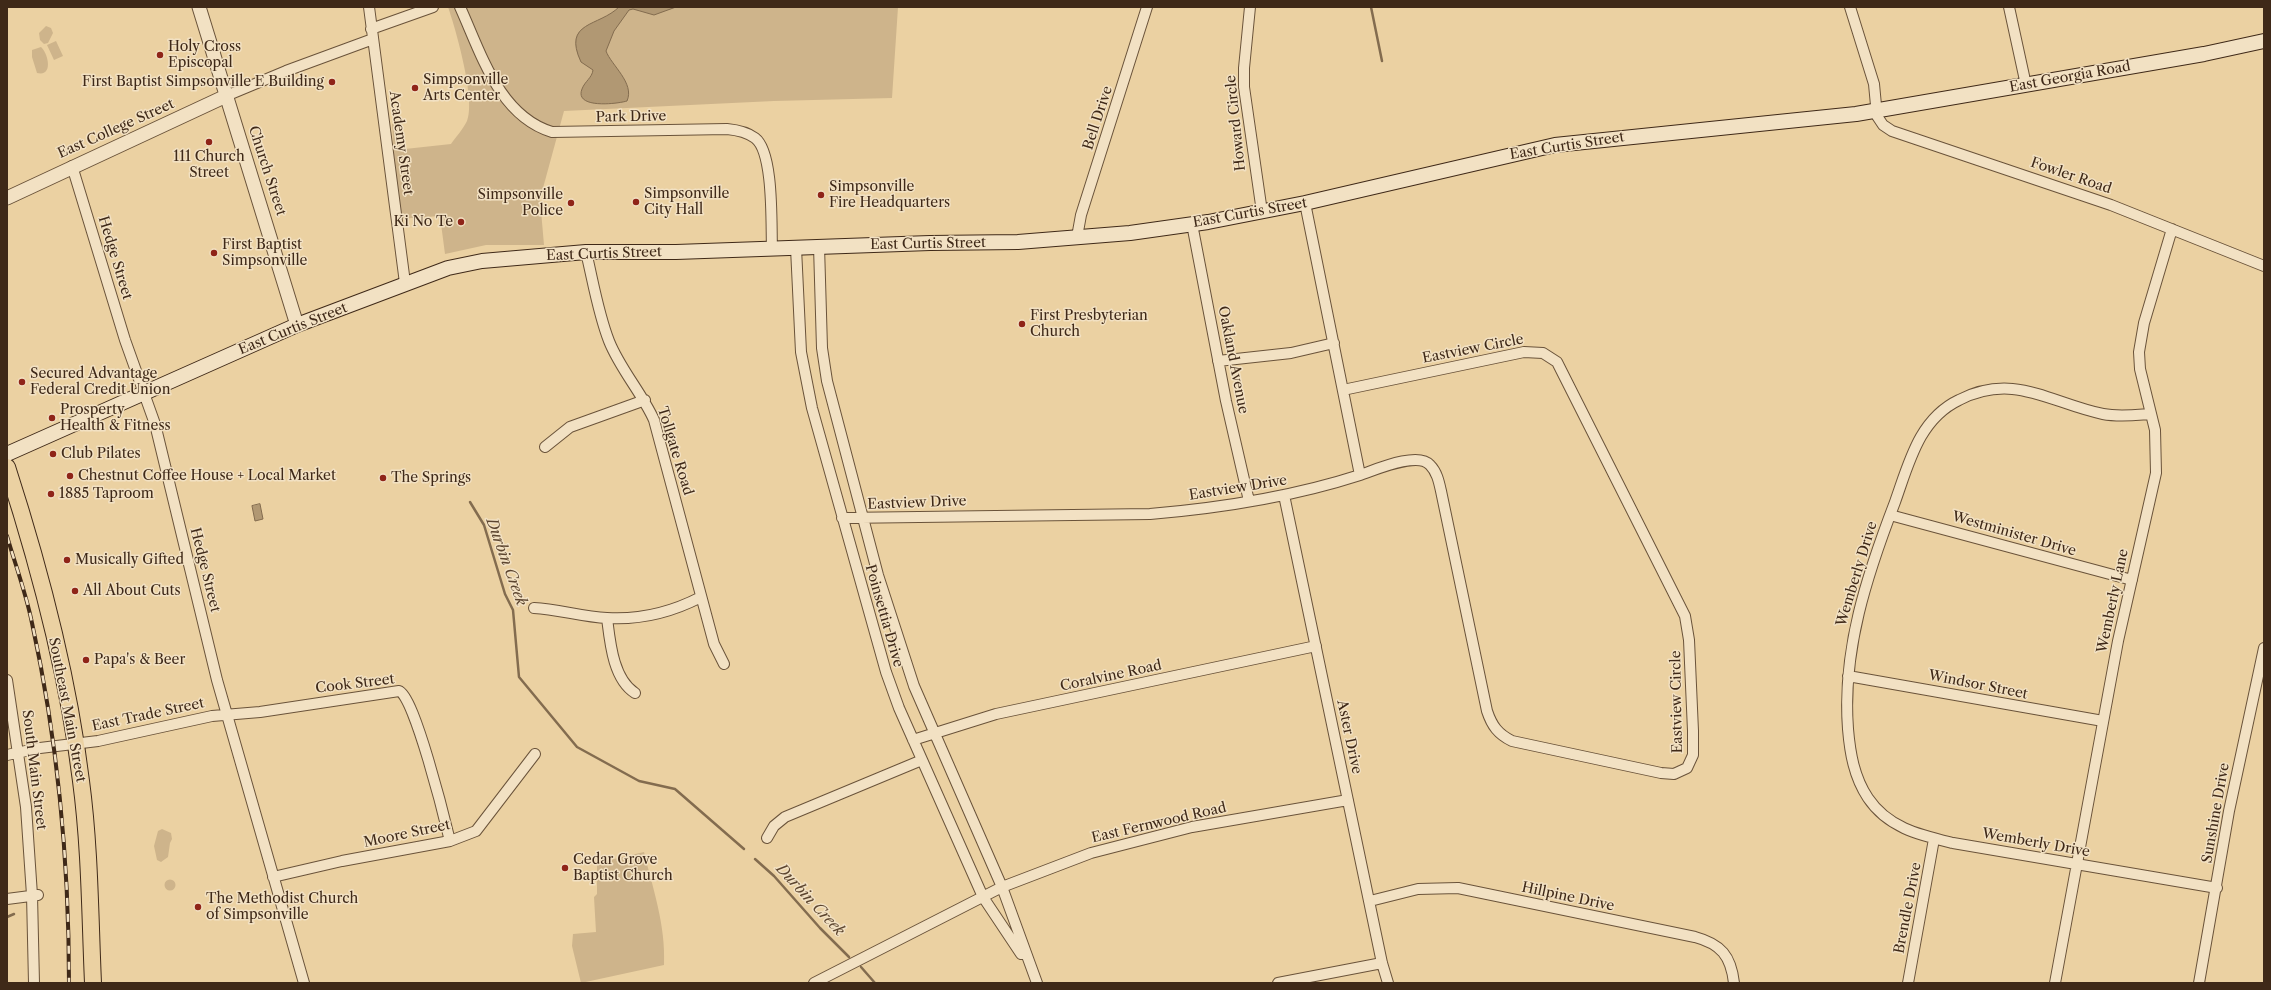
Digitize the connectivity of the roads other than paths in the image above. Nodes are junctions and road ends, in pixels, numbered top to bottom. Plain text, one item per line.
1 (199, 7) edge
2 (368, 7) edge
3 (433, 7) edge
4 (460, 7) edge
5 (1147, 7) edge
6 (1250, 7) edge
7 (1850, 7) edge
8 (2010, 7) edge
9 (372, 34) junction
10 (2264, 41) edge
11 (2026, 85) junction
12 (226, 96) junction
13 (1876, 110) junction
14 (72, 166) junction
15 (7, 198) edge
16 (1305, 203) junction
17 (1262, 212) junction
18 (1192, 224) junction
19 (2172, 229) junction
20 (1077, 238) junction
21 (819, 246) junction
22 (772, 248) junction
23 (796, 248) junction
24 (586, 252) junction
25 (2264, 266) edge
26 (405, 283) junction
27 (298, 325) junction
28 (1334, 343) junction
29 (1218, 361) junction
30 (1343, 390) junction
31 (145, 393) junction
32 (645, 400) junction
33 (2150, 414) junction
34 (545, 447) dead end
35 (7, 454) edge
36 (7, 467) edge
37 (1360, 475) junction
38 (1284, 495) junction
39 (1249, 501) junction
40 (1890, 515) junction
41 (842, 518) junction
42 (863, 518) junction
43 (2132, 580) junction
44 (701, 596) junction
45 (534, 608) dead end
46 (607, 618) junction
47 (1316, 646) junction
48 (2264, 648) edge
49 (724, 664) dead end
50 (1848, 676) junction
51 (7, 680) edge
52 (635, 693) dead end
53 (226, 716) junction
54 (2103, 721) junction
55 (933, 733) junction
56 (913, 740) junction
57 (76, 744) junction
58 (18, 753) junction
59 (534, 754) dead end
60 (7, 755) edge
61 (922, 760) junction
62 (1348, 800) junction
63 (767, 838) dead end
64 (1934, 839) junction
65 (450, 841) junction
66 (2077, 864) junction
67 (274, 877) junction
68 (1002, 887) junction
69 (2217, 888) junction
70 (35, 895) junction
71 (982, 897) junction
72 (7, 899) edge
73 (1370, 901) junction
74 (1382, 963) junction
75 (1029, 965) junction
76 (34, 983) edge
77 (93, 983) edge
78 (304, 983) edge
79 (814, 983) edge
80 (1037, 983) edge
81 (1278, 983) edge
82 (1388, 983) edge
83 (1734, 983) edge
84 (1908, 983) edge
85 (2055, 983) edge
86 (2199, 983) edge

1 - 12 street, Church Street
2 - 9 street, Academy Street
3 - 9 street
4 - 22 street, Park Drive
5 - 20 street, Bell Drive
6 - 17 street, Howard Circle
7 - 13 street
8 - 11 street
9 - 12 street, East College Street
9 - 26 street, Academy Street
10 - 11 main road, East Georgia Road
11 - 13 main road, East Georgia Road
12 - 14 street, East College Street
12 - 27 street, Church Street
13 - 16 main road, East Curtis Street
13 - 19 street, Fowler Road
14 - 15 street, East College Street
14 - 31 street, Hedge Street
16 - 17 main road, East Curtis Street
16 - 28 street
17 - 18 main road, East Curtis Street
18 - 20 main road, East Curtis Street
18 - 29 street, Oakland Avenue
19 - 25 street, Fowler Road
19 - 33 street, Wemberly Lane
20 - 21 main road, East Curtis Street
21 - 23 main road, East Curtis Street
21 - 42 street, Poinsettia Drive
22 - 23 main road, East Curtis Street
22 - 24 main road, East Curtis Street
23 - 41 street, Poinsettia Drive
24 - 26 main road, East Curtis Street
24 - 32 street, Tollgate Road
26 - 27 main road, East Curtis Street
27 - 31 main road, East Curtis Street
28 - 29 street
28 - 30 street
29 - 39 street, Oakland Avenue
30 - 37 street
30 - 37 street, Eastview Circle
31 - 35 main road, East Curtis Street
31 - 53 street, Hedge Street
32 - 34 street
32 - 44 street, Tollgate Road
33 - 40 street, Wemberly Drive
33 - 43 street, Wemberly Lane
36 - 57 main road, Southeast Main Street
37 - 38 street, Eastview Drive
38 - 39 street, Eastview Drive
38 - 47 street, Aster Drive
39 - 42 street, Eastview Drive
40 - 43 street, Westminister Drive
40 - 50 street, Wemberly Drive
41 - 42 street, Eastview Drive
41 - 56 street, Poinsettia Drive
42 - 55 street, Poinsettia Drive
43 - 54 street, Wemberly Lane
44 - 46 street
44 - 49 street, Tollgate Road
45 - 46 street
46 - 52 street
47 - 55 street, Coralvine Road
47 - 62 street, Aster Drive
48 - 69 street, Sunshine Drive
50 - 54 street, Windsor Street
50 - 64 street, Wemberly Drive
51 - 58 street, South Main Street
53 - 57 street, East Trade Street
53 - 65 street, Cook Street
53 - 67 street, Hedge Street
54 - 66 street, Wemberly Lane
55 - 56 street, Coralvine Road
55 - 68 street, Poinsettia Drive
56 - 61 street, Poinsettia Drive
57 - 58 street, East Trade Street
57 - 77 main road, Southeast Main Street
58 - 60 street, East Trade Street
58 - 70 street, South Main Street
59 - 65 street, Moore Street
61 - 63 street
61 - 71 street, Poinsettia Drive
62 - 68 street, East Fernwood Road
62 - 73 street, Aster Drive
64 - 66 street, Wemberly Drive
64 - 84 street, Brendle Drive
65 - 67 street, Moore Street
66 - 69 street, Wemberly Drive
66 - 85 street, Wemberly Lane
67 - 78 street, Hedge Street
68 - 71 street, East Fernwood Road
68 - 75 street, Poinsettia Drive
69 - 86 street, Sunshine Drive
70 - 72 street
70 - 76 street, South Main Street
71 - 75 street, Poinsettia Drive
71 - 79 street, East Fernwood Road
73 - 74 street, Aster Drive
73 - 83 street, Hillpine Drive
74 - 81 street
74 - 82 street, Aster Drive
75 - 80 street, Poinsettia Drive

